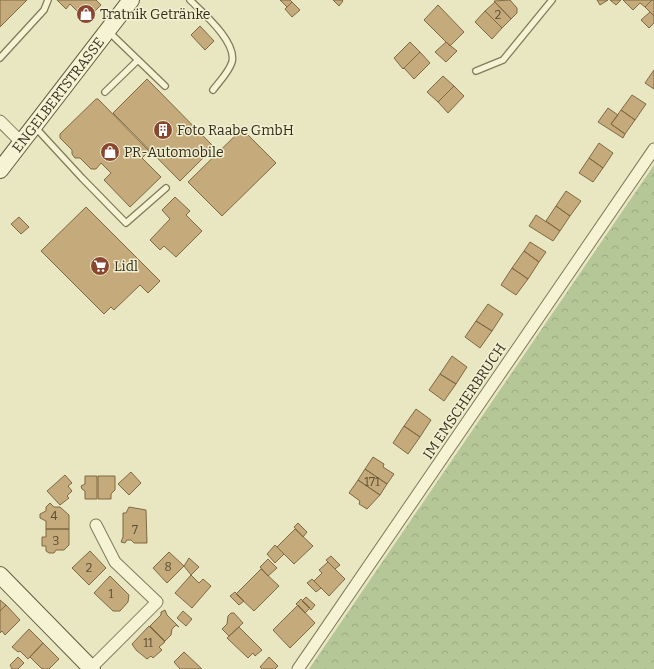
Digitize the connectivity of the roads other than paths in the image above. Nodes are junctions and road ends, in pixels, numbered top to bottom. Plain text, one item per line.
1 (48, 0) edge
2 (131, 0) edge
3 (190, 0) edge
4 (552, 0) edge
5 (107, 31) junction
6 (0, 58) edge
7 (138, 60) junction
8 (476, 71) dead end
9 (165, 86) dead end
10 (213, 90) dead end
11 (105, 92) dead end
12 (0, 121) edge
13 (34, 125) junction
14 (20, 142) junction
15 (654, 149) edge
16 (0, 170) edge
17 (166, 188) dead end
18 (96, 525) dead end
19 (0, 575) edge
20 (92, 668) edge
21 (298, 669) edge

1 - 6 lane
2 - 5 street, ENGELBERTSTRASSE
3 - 10 lane
4 - 8 lane
5 - 7 lane
5 - 13 street, ENGELBERTSTRASSE
7 - 9 lane
7 - 11 lane
12 - 14 street
13 - 14 street, ENGELBERTSTRASSE
13 - 17 lane
14 - 16 street, ENGELBERTSTRASSE
15 - 21 street, IM EMSCHERBRUCH
18 - 20 street
19 - 20 street

